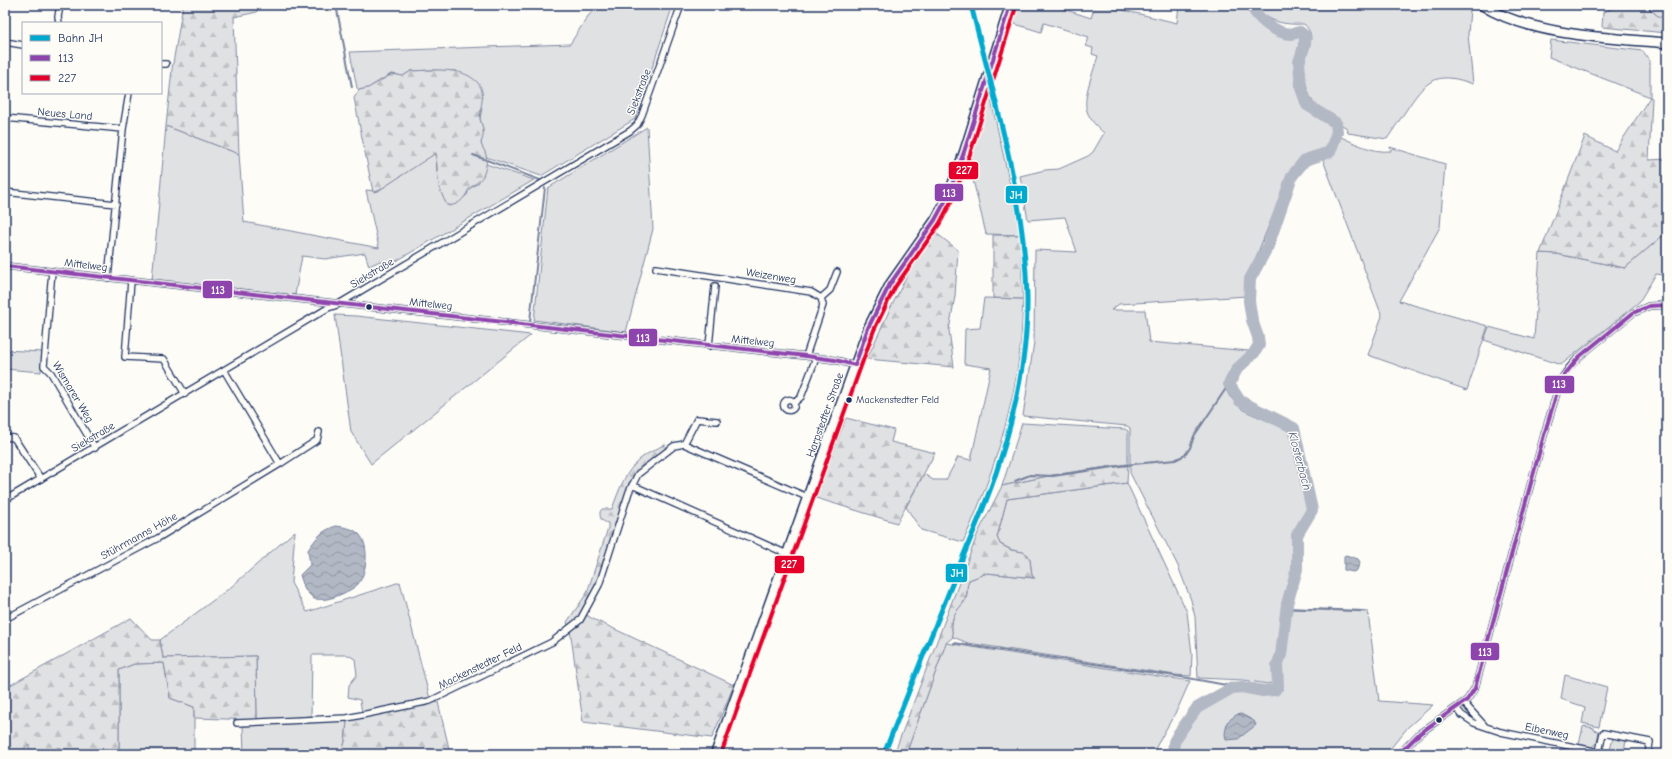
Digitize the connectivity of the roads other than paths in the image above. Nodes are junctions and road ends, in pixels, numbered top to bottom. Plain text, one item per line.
1 (60, 5) edge
2 (129, 5) edge
3 (134, 5) edge
4 (681, 5) edge
5 (1010, 5) edge
6 (1482, 5) edge
7 (59, 22) edge
8 (5, 42) edge
9 (1667, 43) edge
10 (22, 45) edge
11 (129, 94) edge
12 (5, 118) edge
13 (123, 129) junction
14 (5, 192) edge
15 (116, 204) junction
16 (5, 266) edge
17 (656, 268) dead end
18 (52, 271) junction
19 (837, 272) dead end
20 (108, 278) junction
21 (132, 281) junction
22 (715, 286) dead end
23 (821, 298) junction
24 (337, 305) junction
25 (1667, 305) edge
26 (708, 346) junction
27 (806, 356) junction
28 (816, 358) junction
29 (855, 365) junction
30 (224, 370) junction
31 (185, 394) junction
32 (794, 403) dead end
33 (717, 421) dead end
34 (319, 432) dead end
35 (5, 437) edge
36 (684, 444) junction
37 (95, 448) junction
38 (280, 464) junction
39 (41, 479) junction
40 (632, 485) junction
41 (807, 497) junction
42 (5, 500) edge
43 (787, 554) junction
44 (5, 619) edge
45 (1464, 703) junction
46 (1456, 708) junction
47 (237, 724) dead end
48 (1484, 726) junction
49 (715, 754) edge
50 (1399, 754) edge
51 (1648, 754) edge

1 - 7 street
2 - 3 street
4 - 24 street, Siekstraße
5 - 29 street, Harpstedter Straße
6 - 9 main road
8 - 10 street
11 - 13 street
12 - 13 street, Neues Land
13 - 15 street
14 - 15 street
15 - 20 street
16 - 18 street, Mittelweg
17 - 23 street, Weizenweg
18 - 20 street, Mittelweg
18 - 37 street, Wismarer Weg
19 - 23 street
20 - 21 street, Mittelweg
21 - 24 street, Mittelweg
21 - 31 street
22 - 26 street
23 - 27 street
24 - 26 street, Mittelweg
24 - 30 street, Siekstraße
25 - 45 street
26 - 27 street, Mittelweg
27 - 28 street, Mittelweg
28 - 29 street, Mittelweg
28 - 32 street
29 - 41 street, Harpstedter Straße
30 - 31 street, Siekstraße
30 - 38 street
31 - 37 street, Siekstraße
33 - 36 street
34 - 38 street, Stührmanns Höhe
35 - 39 street
36 - 40 street, Mackenstedter Feld
36 - 41 street
37 - 39 street, Siekstraße
38 - 44 street, Stührmanns Höhe
39 - 42 street, Siekstraße
40 - 43 street
40 - 47 street, Mackenstedter Feld
41 - 43 street, Harpstedter Straße
43 - 49 street, Harpstedter Straße
45 - 46 street
45 - 48 street
46 - 48 street, Eibenweg
46 - 50 street
48 - 51 street, Eibenweg

